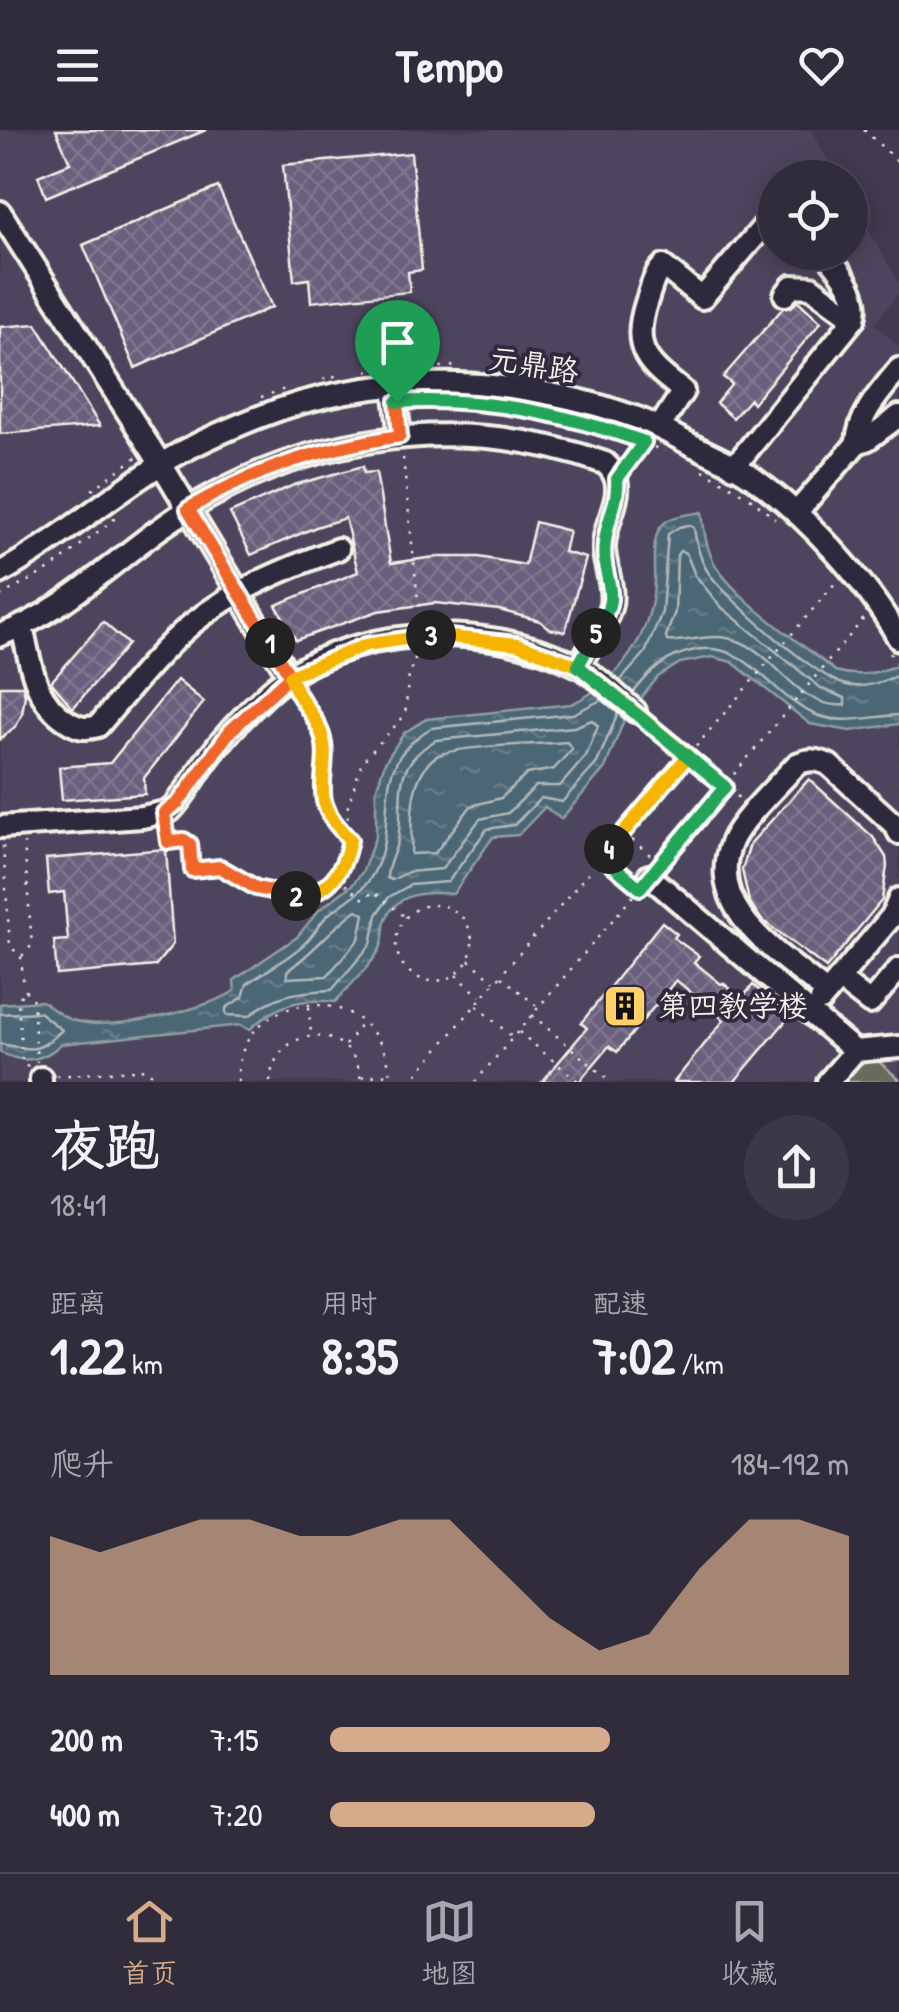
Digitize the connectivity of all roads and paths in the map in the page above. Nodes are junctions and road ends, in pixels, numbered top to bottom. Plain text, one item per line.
1 (864, 130) edge
2 (899, 164) edge
3 (0, 212) edge
4 (758, 233) edge
5 (7, 242) edge
6 (839, 270) edge
7 (784, 295) dead end
8 (854, 320) junction
9 (899, 369) edge
10 (394, 386) junction
11 (532, 410) dead end
12 (899, 416) edge
13 (652, 435) junction
14 (400, 436) junction
15 (857, 442) junction
16 (678, 458) dead end
17 (160, 464) junction
18 (694, 466) dead end
19 (734, 467) junction
20 (617, 479) junction
21 (128, 508) dead end
22 (188, 509) junction
23 (790, 519) junction
24 (338, 550) dead end
25 (0, 574) edge
26 (837, 580) dead end
27 (239, 592) junction
28 (0, 596) edge
29 (866, 616) dead end
30 (22, 627) junction
31 (0, 635) edge
32 (893, 643) edge
33 (578, 666) junction
34 (899, 668) edge
35 (290, 676) junction
36 (635, 711) joint
37 (688, 756) junction
38 (725, 787) junction
39 (756, 812) junction
40 (164, 813) junction
41 (8, 826) edge
42 (623, 832) junction
43 (899, 833) edge
44 (602, 856) junction
45 (650, 876) junction
46 (336, 877) junction
47 (897, 912) edge
48 (405, 917) junction
49 (21, 957) junction
50 (468, 959) junction
51 (899, 969) edge
52 (455, 974) junction
53 (501, 976) junction
54 (495, 982) junction
55 (833, 986) junction
56 (24, 990) junction
57 (482, 998) junction
58 (308, 1004) junction
59 (476, 1006) junction
60 (538, 1008) junction
61 (810, 1013) junction
62 (532, 1015) junction
63 (363, 1022) junction
64 (518, 1031) junction
65 (311, 1036) junction
66 (512, 1038) junction
67 (344, 1046) junction
68 (899, 1047) edge
69 (854, 1051) junction
70 (22, 1062) dead end
71 (40, 1074) edge
72 (391, 1074) junction
73 (361, 1080) edge
74 (161, 1082) edge
75 (238, 1082) edge
76 (270, 1082) edge
77 (392, 1082) edge
78 (410, 1082) edge
79 (475, 1082) edge
80 (579, 1082) edge
81 (611, 1082) edge
82 (828, 1082) edge

1 - 2 path
3 - 5 street
4 - 13 street
5 - 17 street
6 - 8 street
7 - 8 street
8 - 19 street
9 - 15 street
10 - 13 street, 元鼎路
10 - 14 street
10 - 17 street, 元鼎路
11 - 13 path
12 - 15 street
13 - 16 path
13 - 19 street, 元鼎路
13 - 20 path
14 - 20 street
14 - 22 street
15 - 23 street
17 - 22 street
17 - 25 street, 元鼎路
18 - 23 path
19 - 23 street, 元鼎路
20 - 33 street
21 - 28 path
22 - 27 street
22 - 30 street
23 - 32 street, 元鼎路
24 - 27 street
26 - 37 path
27 - 30 street
27 - 35 street
29 - 38 path
30 - 31 street
32 - 34 path
33 - 35 street
33 - 36 street
35 - 40 street
35 - 46 path
36 - 37 path
37 - 38 path
37 - 42 path
38 - 39 path
38 - 45 path
39 - 43 street
39 - 55 street
40 - 41 street
40 - 46 path
41 - 49 path
41 - 49 path
42 - 44 path
42 - 45 path
44 - 45 path
44 - 53 path
45 - 60 path
45 - 61 street
46 - 48 path
47 - 55 street
48 - 50 path
48 - 52 path
49 - 56 path
50 - 52 path
50 - 54 path
51 - 55 street
52 - 57 path
53 - 54 path
53 - 60 path
54 - 57 path
55 - 61 street
56 - 70 path
56 - 71 path
57 - 59 path
58 - 63 path
58 - 65 path
58 - 75 path
59 - 66 path
59 - 78 path
60 - 62 path
61 - 69 street
62 - 64 path
62 - 81 path
63 - 67 path
63 - 72 path
64 - 66 path
64 - 80 path
65 - 67 path
65 - 76 path
66 - 79 path
67 - 73 path
68 - 69 street
69 - 82 street
71 - 74 path
72 - 73 path
72 - 77 path

